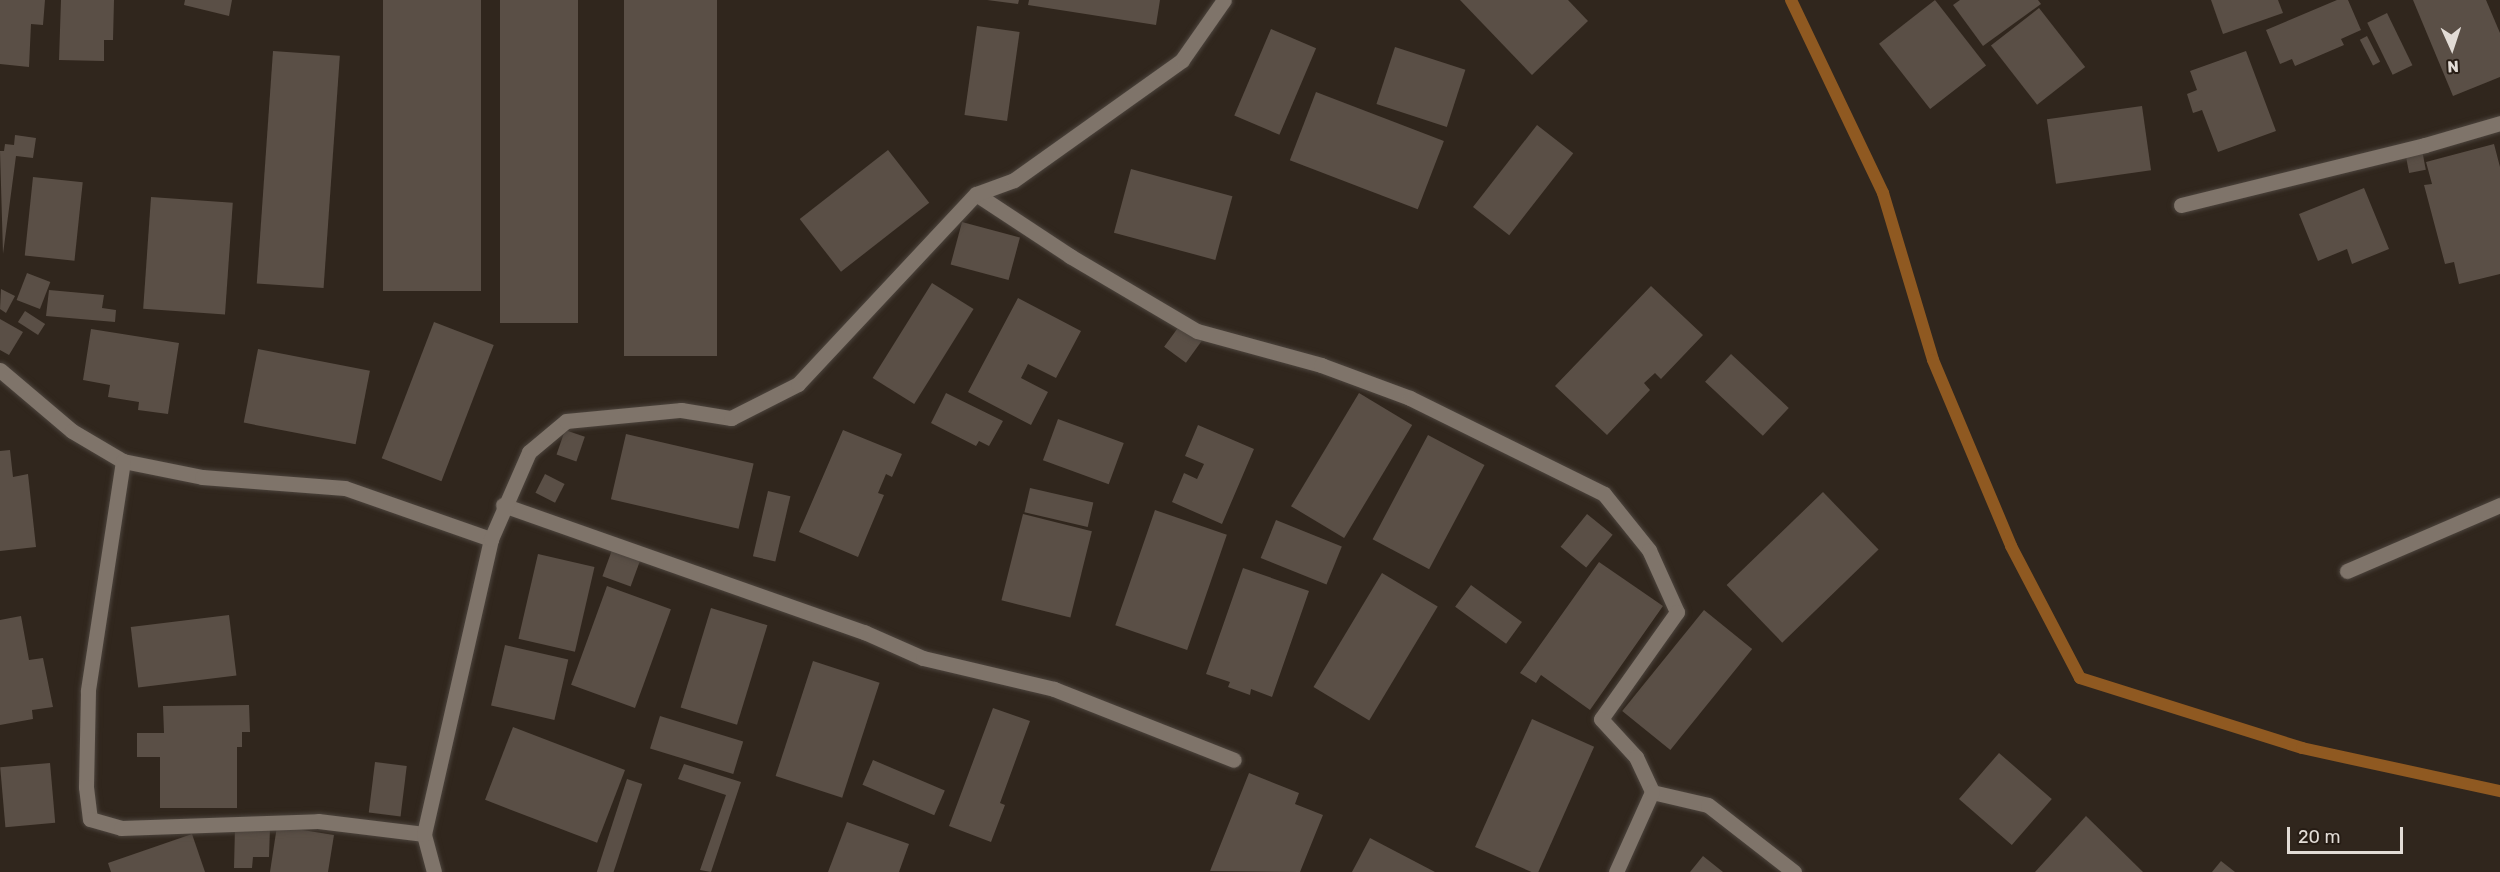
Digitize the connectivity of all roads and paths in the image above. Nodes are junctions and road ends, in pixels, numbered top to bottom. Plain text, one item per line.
1 (1224, 0) edge
2 (2500, 123) edge
3 (976, 194) junction
4 (2181, 205) dead end
5 (0, 370) edge
6 (123, 461) junction
7 (503, 505) junction
8 (2500, 505) edge
9 (490, 539) junction
10 (2348, 571) dead end
11 (1234, 760) dead end
12 (1652, 792) junction
13 (424, 834) junction
14 (434, 872) edge
15 (1616, 872) edge
16 (1794, 872) edge

1 - 3 street
2 - 4 street
3 - 7 street
3 - 12 street
5 - 6 street
6 - 9 street
6 - 13 street
7 - 9 street
7 - 11 street
8 - 10 street
9 - 13 street
12 - 15 street
12 - 16 street
13 - 14 street

